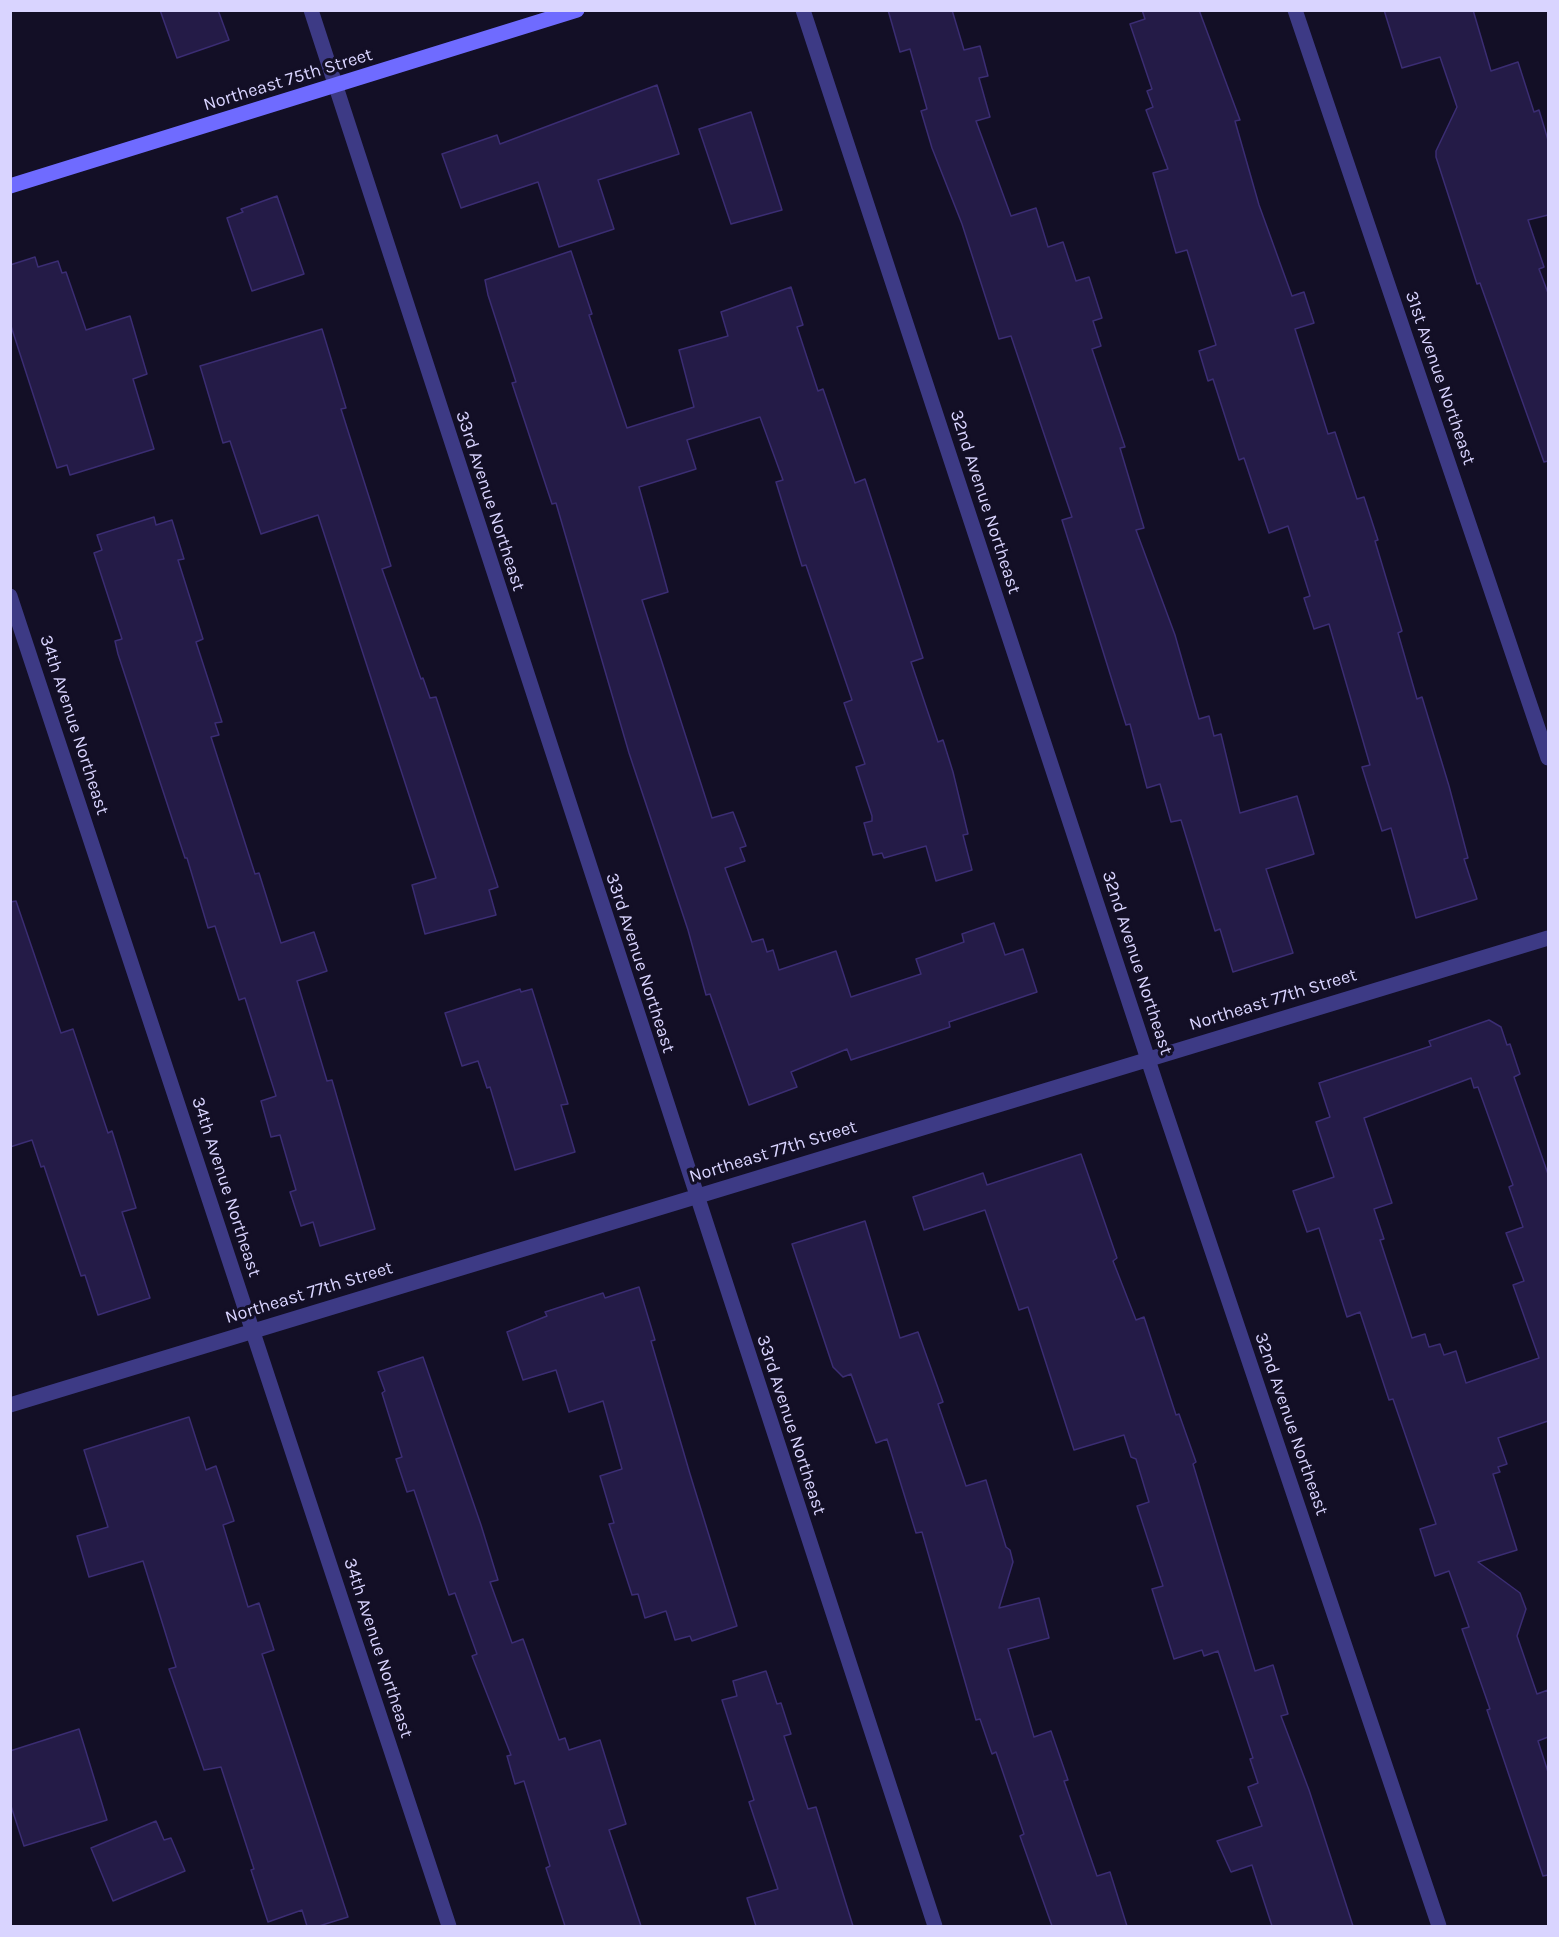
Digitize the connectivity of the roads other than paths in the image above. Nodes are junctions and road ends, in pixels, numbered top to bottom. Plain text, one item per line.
1 (311, 10) edge
2 (577, 10) edge
3 (803, 10) edge
4 (1295, 10) edge
5 (336, 85) junction
6 (10, 186) edge
7 (10, 596) edge
8 (1548, 758) edge
9 (1548, 938) edge
10 (1147, 1059) junction
11 (696, 1196) junction
12 (253, 1331) junction
13 (10, 1405) edge
14 (449, 1926) edge
15 (935, 1926) edge
16 (1439, 1926) edge

1 - 5 street, 33rd Avenue Northeast
2 - 5 main road, Northeast 75th Street
3 - 10 street, 32nd Avenue Northeast
4 - 8 street, 31st Avenue Northeast
5 - 6 main road, Northeast 75th Street
5 - 11 street, 33rd Avenue Northeast
7 - 12 street, 34th Avenue Northeast
9 - 10 street, Northeast 77th Street
10 - 11 street, Northeast 77th Street
10 - 16 street, 32nd Avenue Northeast
11 - 12 street, Northeast 77th Street
11 - 15 street, 33rd Avenue Northeast
12 - 13 street, Northeast 77th Street
12 - 14 street, 34th Avenue Northeast

